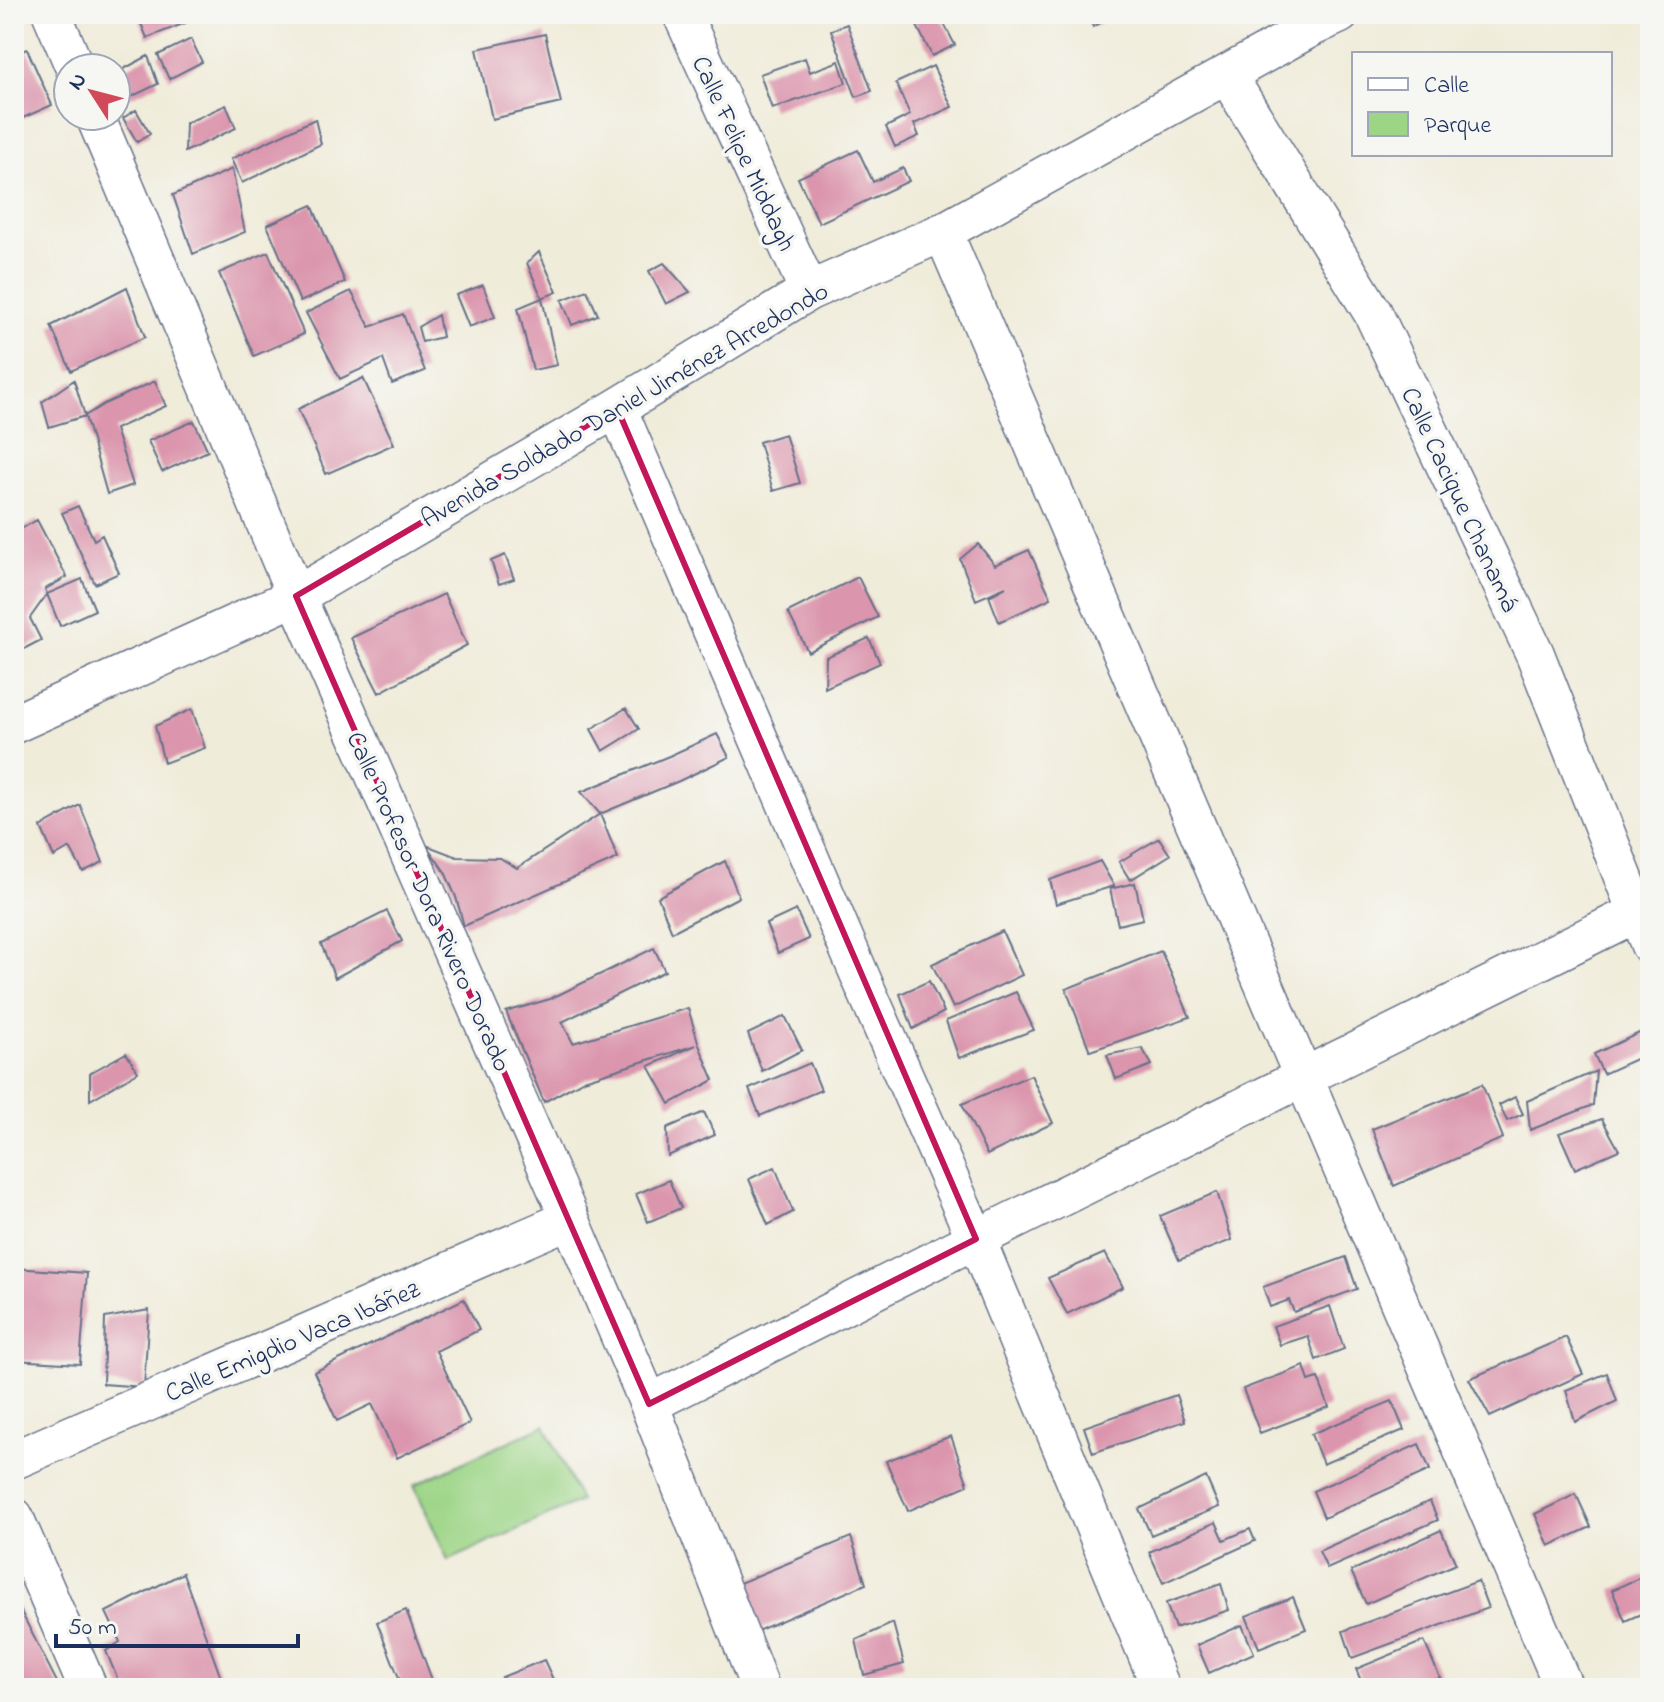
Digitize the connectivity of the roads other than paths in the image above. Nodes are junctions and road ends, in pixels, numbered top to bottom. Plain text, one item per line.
1 (52, 14) edge
2 (682, 14) edge
3 (1319, 18) edge
4 (68, 52) edge
5 (1227, 75) junction
6 (102, 132) edge
7 (943, 232) junction
8 (809, 291) junction
9 (617, 408) junction
10 (296, 596) junction
11 (14, 724) edge
12 (1643, 929) edge
13 (1305, 1077) junction
14 (570, 1219) junction
15 (976, 1239) junction
16 (649, 1404) junction
17 (14, 1460) edge
18 (14, 1517) edge
19 (88, 1688) edge
20 (760, 1688) edge
21 (1161, 1688) edge
22 (1564, 1688) edge

1 - 4 street
2 - 8 street, Calle Felipe Middagh
3 - 5 street, Avenida Soldado Daniel Jiménez Arredondo
5 - 7 street, Avenida Soldado Daniel Jiménez Arredondo
5 - 12 street, Calle Cacique Chanamá
6 - 10 street, Calle Profesor Dora Rivero Dorado
7 - 8 street, Avenida Soldado Daniel Jiménez Arredondo
7 - 13 street
8 - 9 street, Avenida Soldado Daniel Jiménez Arredondo
9 - 10 street, Avenida Soldado Daniel Jiménez Arredondo
9 - 15 street
10 - 11 street, Avenida Soldado Daniel Jiménez Arredondo
10 - 14 street, Calle Profesor Dora Rivero Dorado
12 - 13 street
13 - 15 street
13 - 22 street
14 - 16 street, Calle Profesor Dora Rivero Dorado
14 - 17 street, Calle Emigdio Vaca Ibáñez
15 - 16 street
15 - 21 street
16 - 20 street, Calle Profesor Dora Rivero Dorado
18 - 19 street

